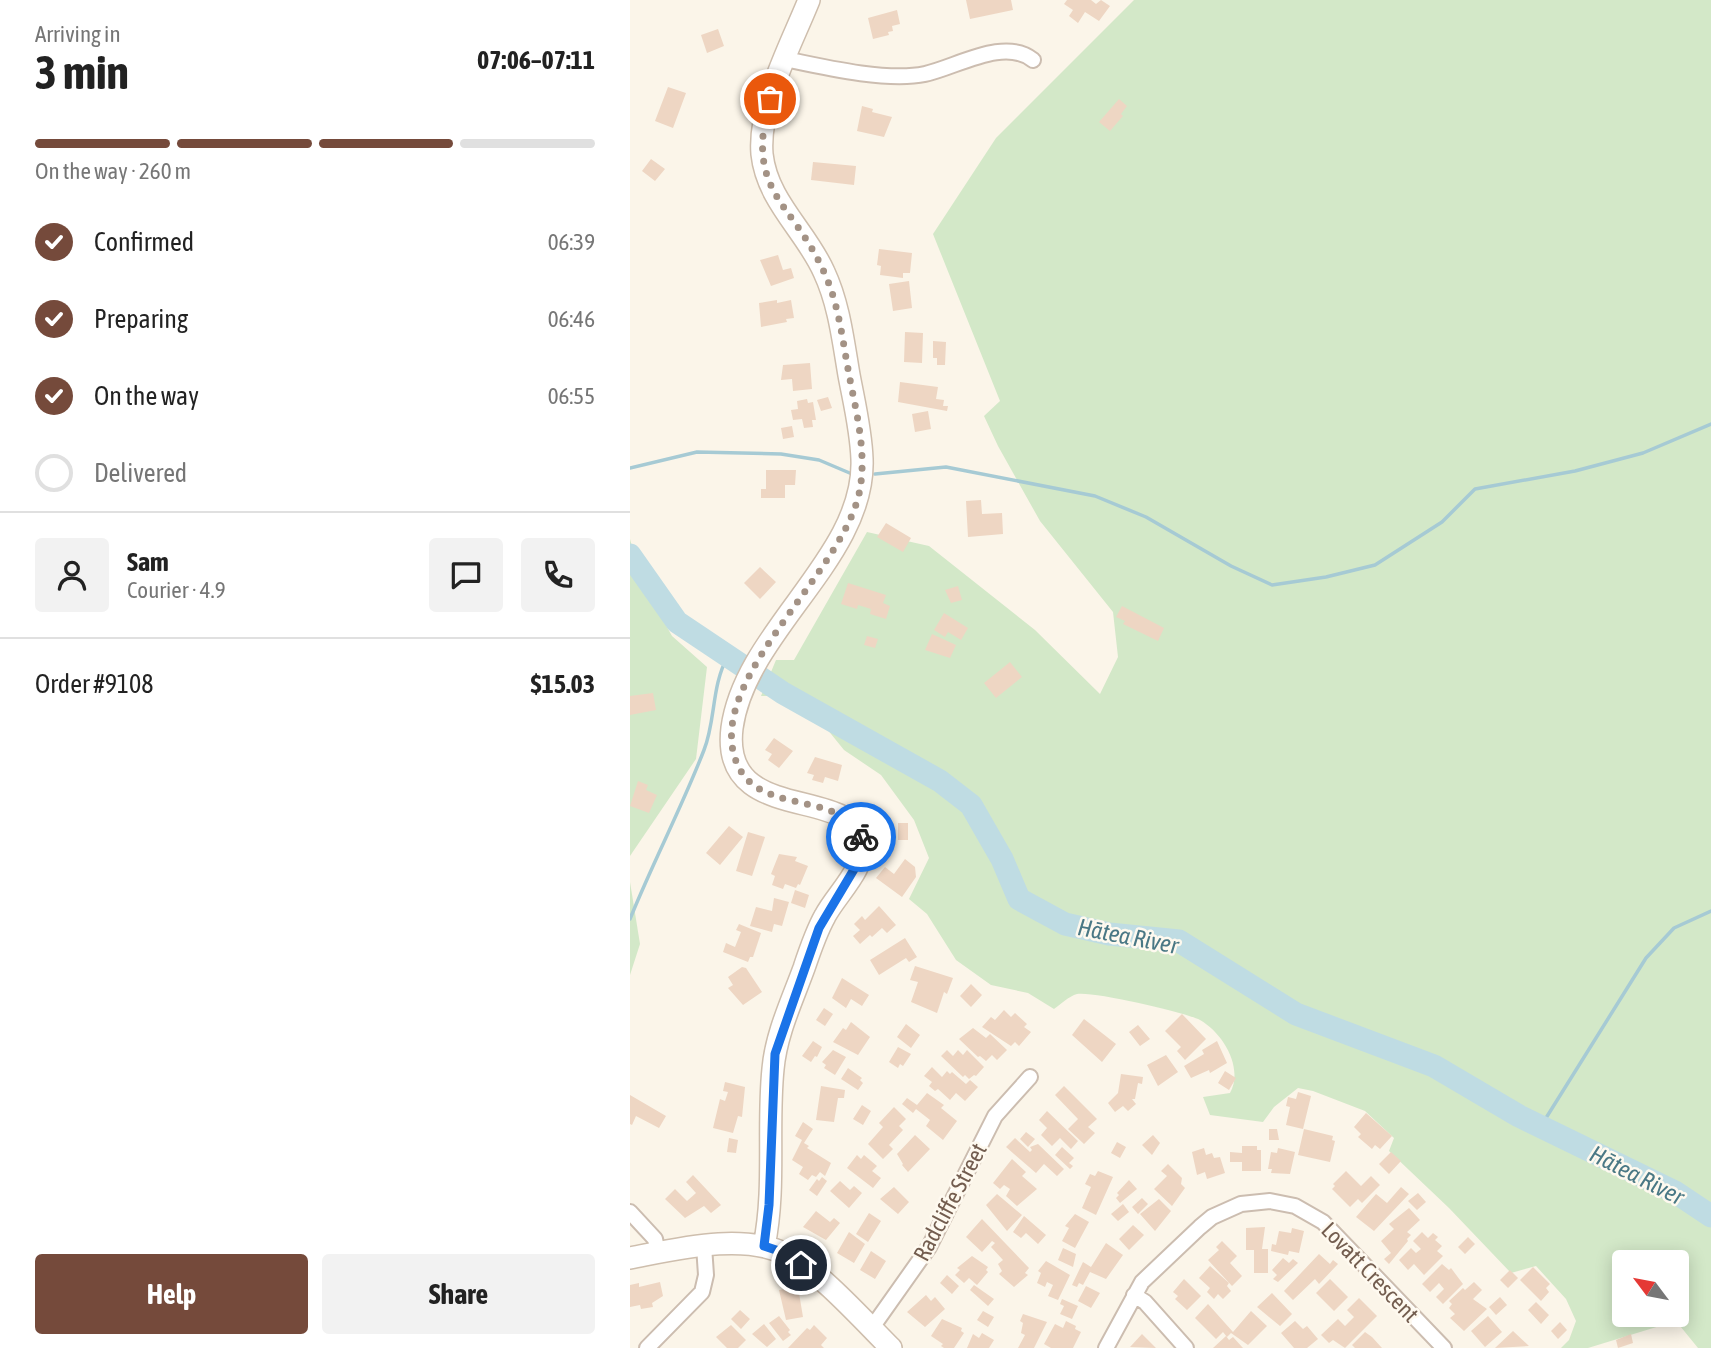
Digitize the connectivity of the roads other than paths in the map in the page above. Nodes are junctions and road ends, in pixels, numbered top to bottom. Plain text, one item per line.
1 (809, 0) edge
2 (785, 59) junction
3 (1033, 60) dead end
4 (1030, 1077) dead end
5 (630, 1212) edge
6 (704, 1246) junction
7 (764, 1246) junction
8 (657, 1253) junction
9 (630, 1258) edge
10 (1134, 1295) junction
11 (871, 1329) junction
12 (647, 1348) edge
13 (891, 1348) edge
14 (1106, 1348) edge
15 (1186, 1348) edge
16 (1444, 1348) edge

1 - 2 street
2 - 3 street
2 - 7 street
4 - 11 street, Radcliffe Street
5 - 8 street
6 - 7 street
6 - 8 street
6 - 12 street
7 - 11 street
8 - 9 street
10 - 14 street, Lovatt Crescent
10 - 15 street
10 - 16 street, Lovatt Crescent
11 - 13 street

